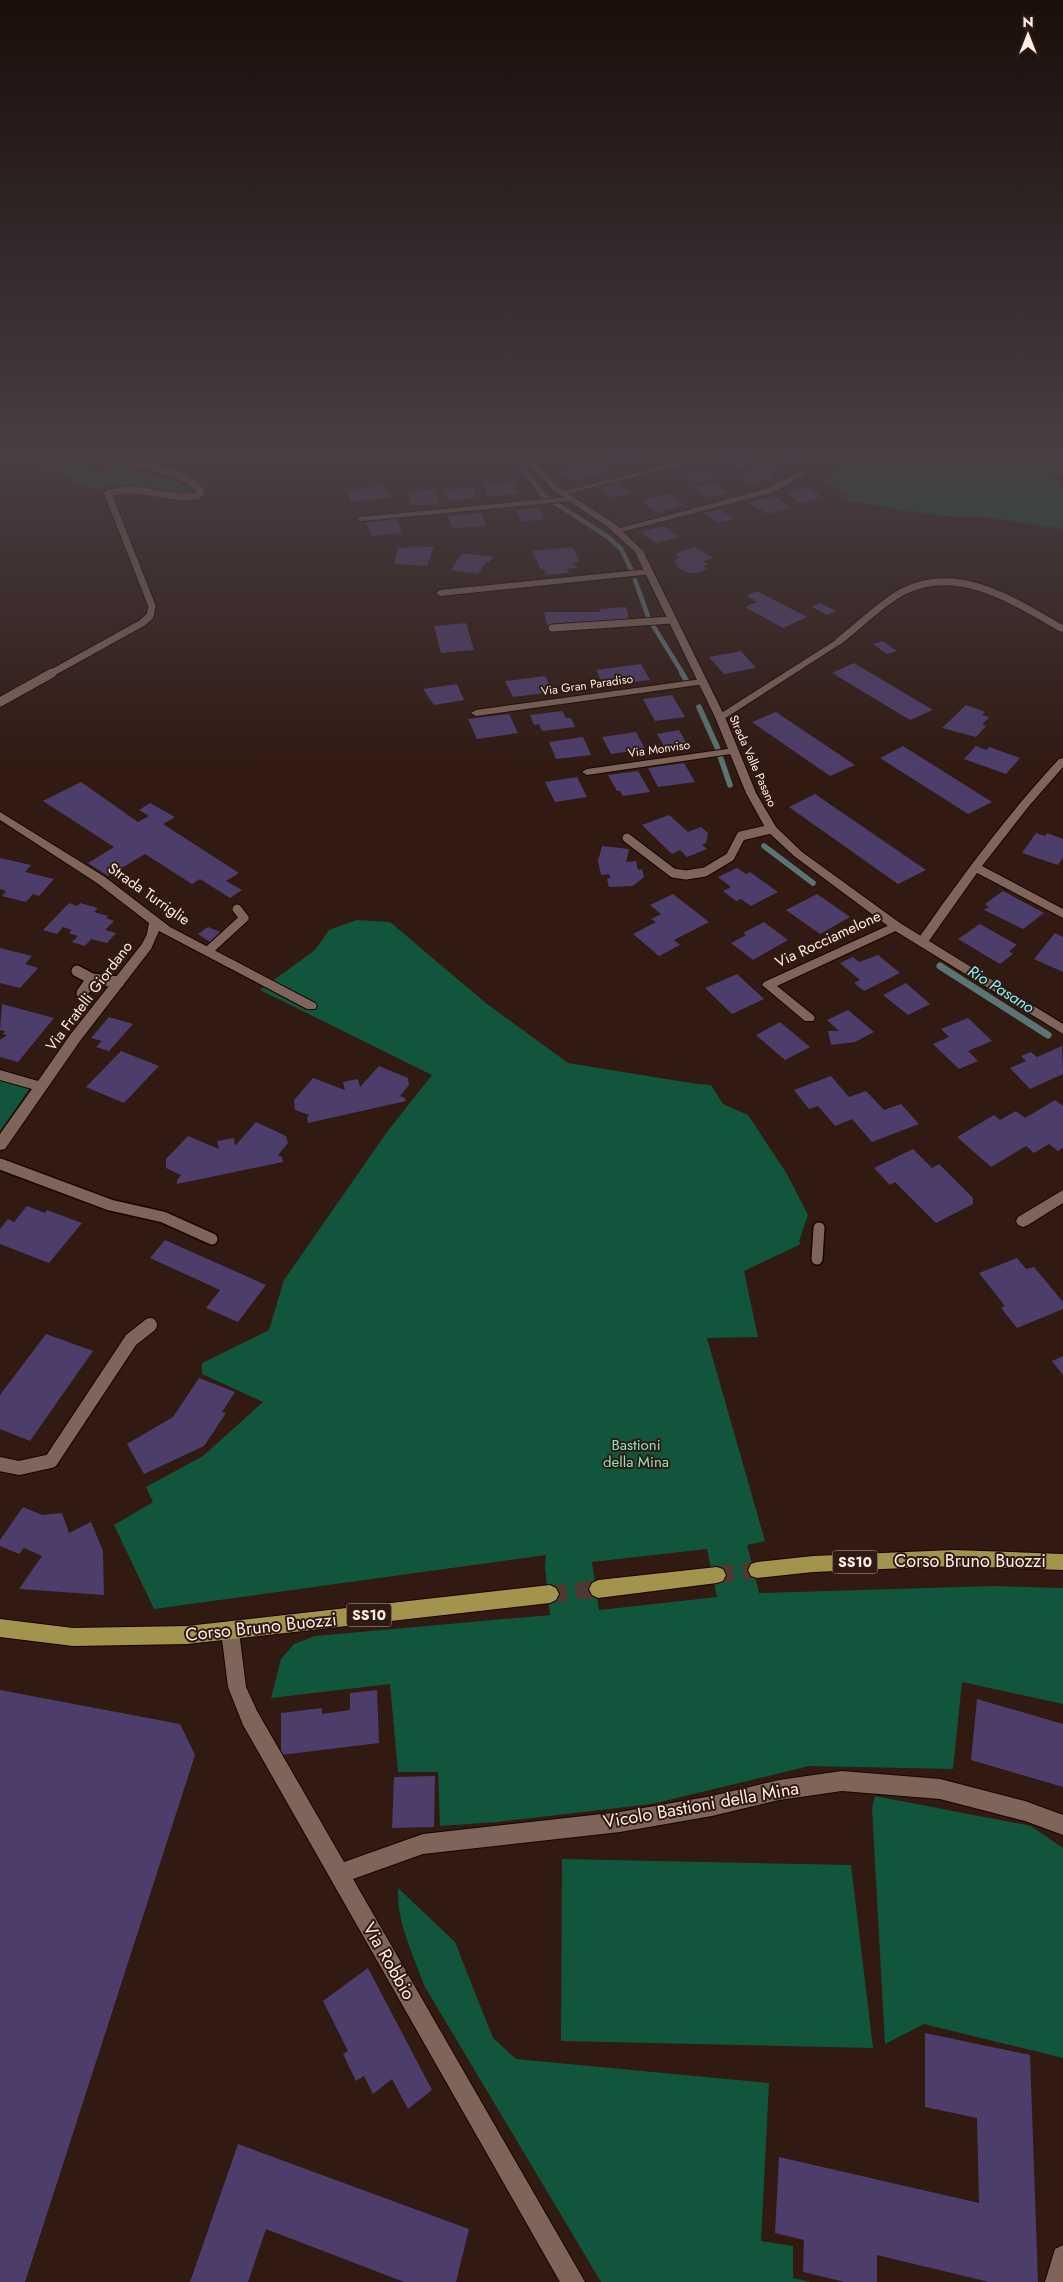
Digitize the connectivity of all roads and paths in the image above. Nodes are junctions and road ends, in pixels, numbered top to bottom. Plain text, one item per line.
1 (133, 558) edge
2 (643, 558) edge
3 (649, 572) junction
4 (440, 593) dead end
5 (672, 620) junction
6 (552, 628) dead end
7 (1061, 628) dead end
8 (839, 641) joint
9 (702, 682) junction
10 (0, 702) edge
11 (476, 713) dead end
12 (720, 717) junction
13 (724, 752) junction
14 (1063, 761) edge
15 (587, 772) dead end
16 (0, 815) edge
17 (771, 829) junction
18 (627, 838) dead end
19 (974, 868) junction
20 (237, 909) dead end
21 (1063, 914) edge
22 (155, 921) junction
23 (896, 926) junction
24 (922, 942) junction
25 (208, 951) junction
26 (77, 972) dead end
27 (92, 979) junction
28 (119, 982) junction
29 (82, 993) dead end
30 (311, 1006) dead end
31 (809, 1018) dead end
32 (1063, 1030) edge
33 (0, 1075) edge
34 (41, 1087) junction
35 (0, 1144) edge
36 (0, 1164) edge
37 (1063, 1196) edge
38 (1022, 1220) dead end
39 (820, 1228) dead end
40 (212, 1239) dead end
41 (817, 1259) dead end
42 (150, 1325) dead end
43 (0, 1464) edge
44 (1063, 1562) edge
45 (757, 1570) tunnel mouth
46 (717, 1575) tunnel mouth
47 (598, 1589) tunnel mouth
48 (550, 1594) tunnel mouth
49 (0, 1628) edge
50 (230, 1631) junction
51 (1063, 1825) edge
52 (339, 1874) junction
53 (1063, 2257) edge
54 (572, 2282) edge
55 (1057, 2282) edge

1 - 10 lane
2 - 3 street, Strada Valle Pasano
3 - 4 street
3 - 5 street, Strada Valle Pasano
5 - 6 lane
5 - 9 street, Strada Valle Pasano
7 - 8 lane
8 - 12 street
9 - 11 street, Via Gran Paradiso
9 - 12 street, Strada Valle Pasano
12 - 13 street, Strada Valle Pasano
13 - 15 street, Via Monviso
13 - 17 street, Strada Valle Pasano
14 - 19 street
16 - 22 street, Strada Turriglie
17 - 18 lane
17 - 23 street, Strada Valle Pasano
19 - 21 street
19 - 24 street
20 - 25 lane
22 - 25 street, Strada Turriglie
22 - 28 street, Via Fratelli Giordano
23 - 24 street, Strada Valle Pasano
23 - 31 street, Via Rocciamelone
24 - 32 street, Strada Valle Pasano
25 - 30 street, Strada Turriglie
26 - 27 lane
27 - 28 lane
27 - 29 lane
28 - 34 street, Via Fratelli Giordano
33 - 34 street
34 - 35 street, Via Fratelli Giordano
36 - 40 lane
37 - 38 street
39 - 41 lane
42 - 43 lane
44 - 45 main road, Corso Bruno Buozzi / SS10
46 - 47 main road
48 - 50 main road, Corso Bruno Buozzi / SS10
49 - 50 main road, Corso Bruno Buozzi / SS10
50 - 52 street, Via Robbio
51 - 52 street, Vicolo Bastioni della Mina
52 - 54 street, Via Robbio
53 - 55 street

